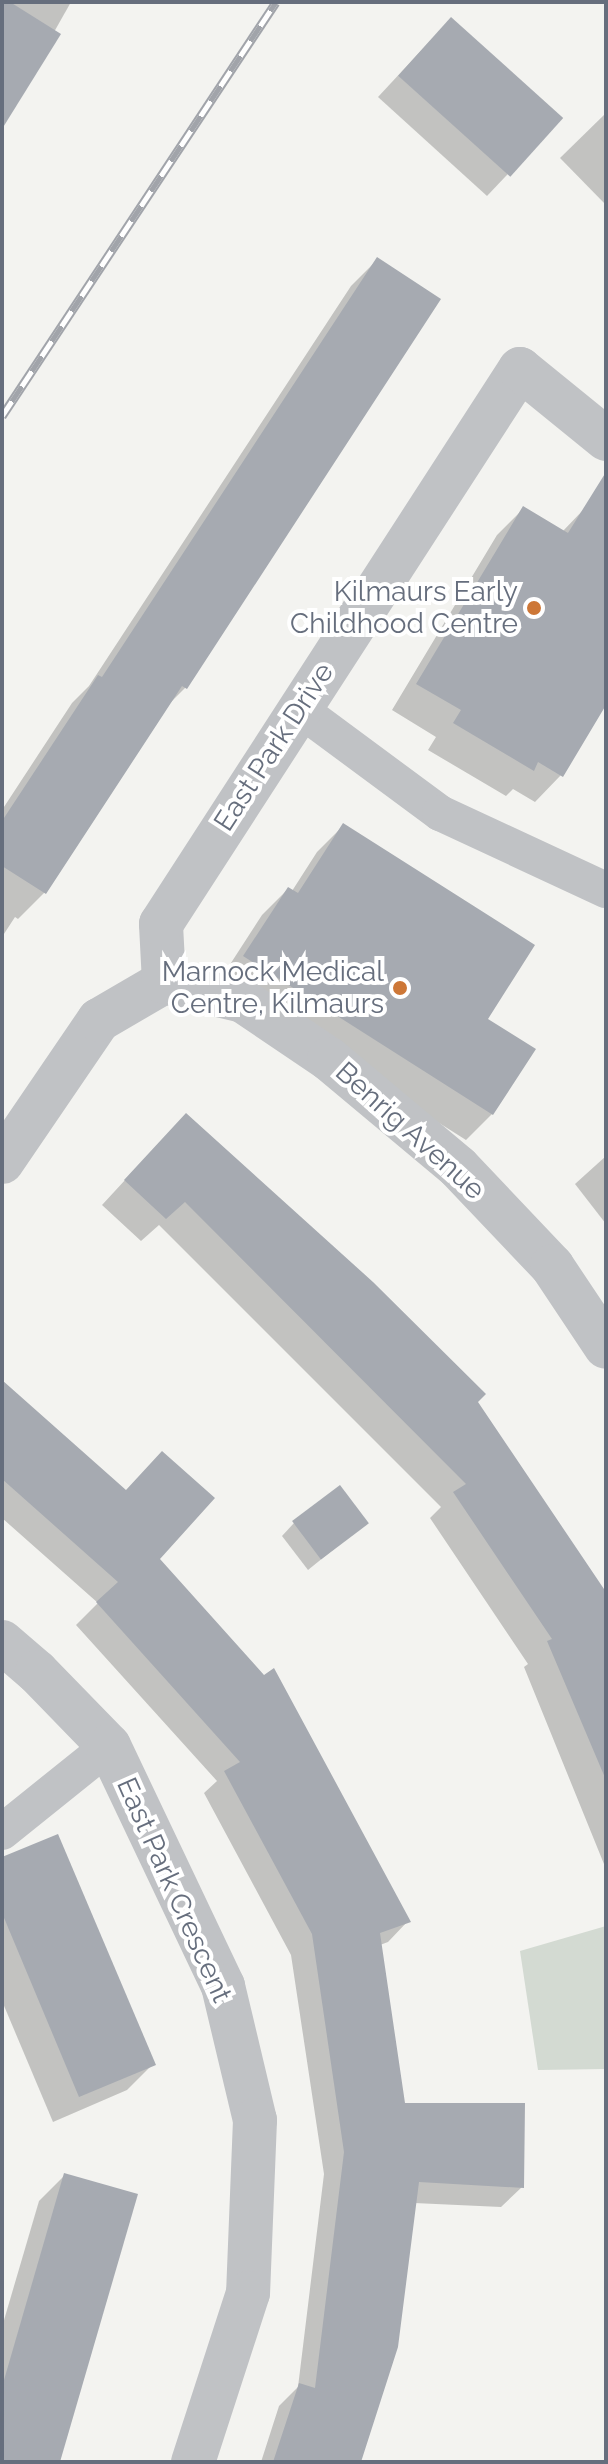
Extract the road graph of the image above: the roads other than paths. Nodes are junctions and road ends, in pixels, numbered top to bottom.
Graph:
1 (606, 439) edge
2 (298, 708) junction
3 (606, 890) edge
4 (164, 982) junction
5 (2, 1162) edge
6 (606, 1347) edge
7 (2, 1642) edge
8 (109, 1746) junction
9 (2, 1832) edge
10 (193, 2462) edge

1 - 2 street, East Park Drive
2 - 3 lane
2 - 4 street, East Park Drive
4 - 5 street
4 - 6 street, Benrig Avenue
7 - 8 street, East Park Crescent
8 - 9 lane
8 - 10 street, East Park Crescent

